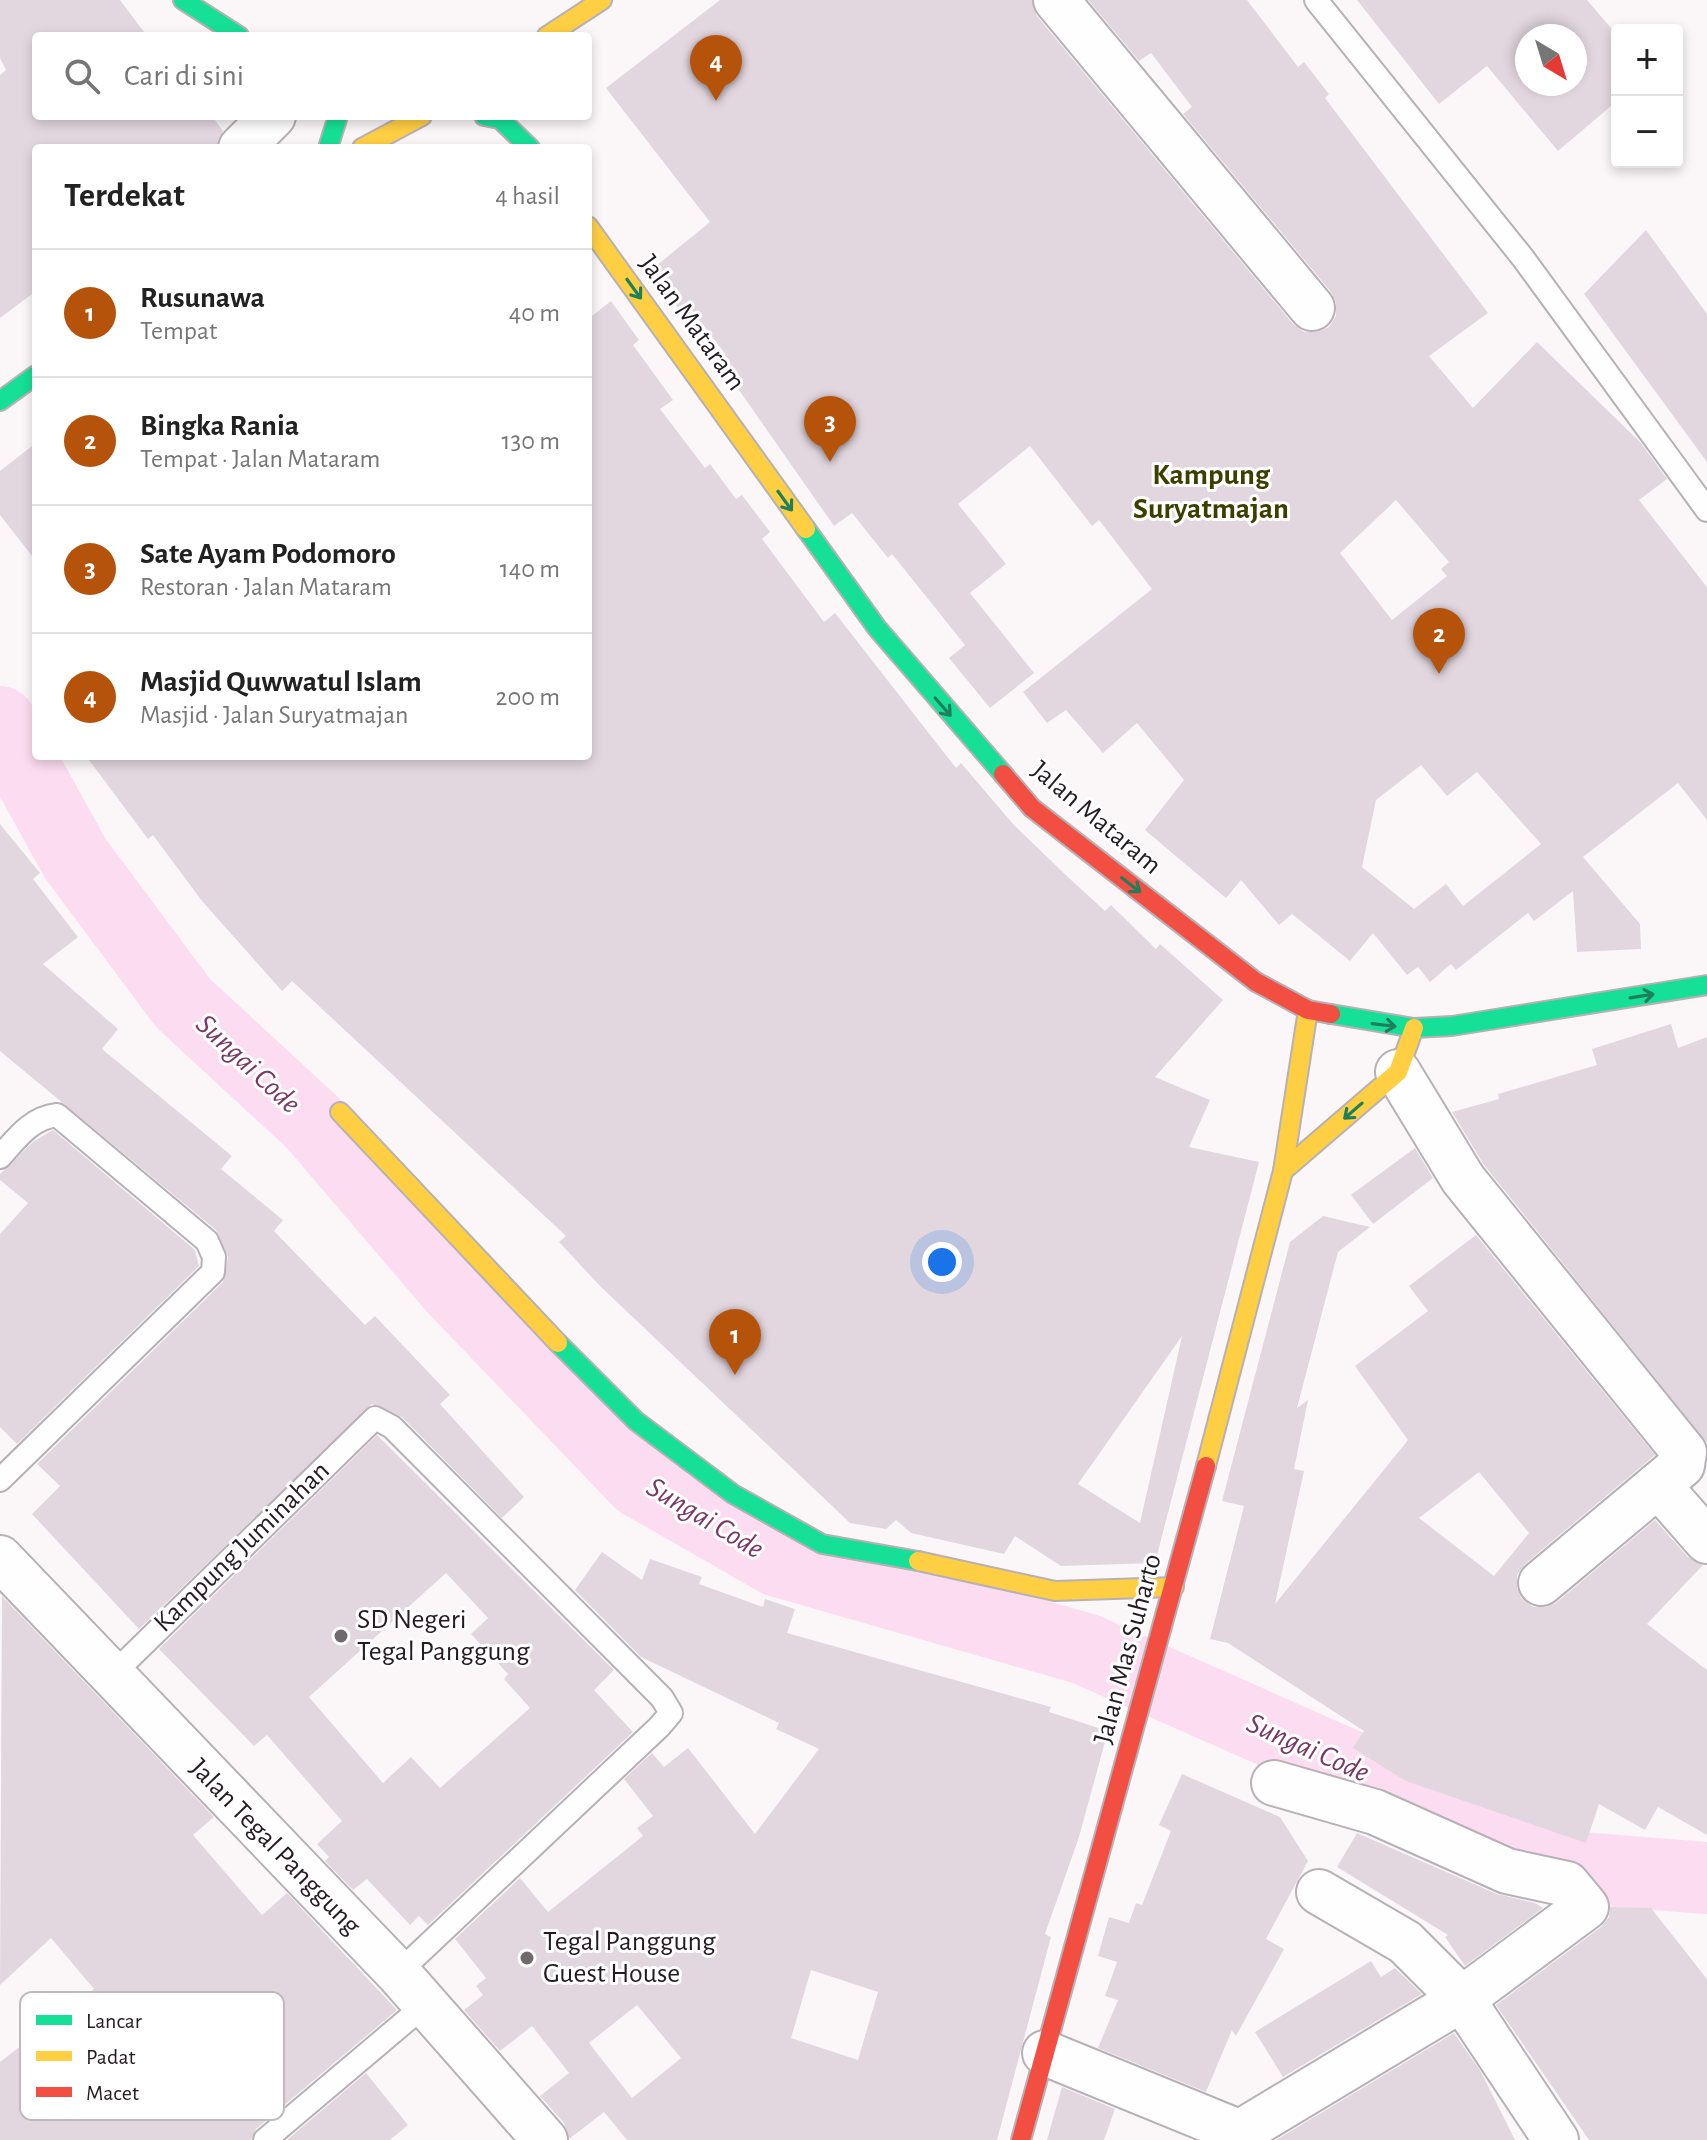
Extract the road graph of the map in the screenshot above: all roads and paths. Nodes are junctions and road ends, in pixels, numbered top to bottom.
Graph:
1 (183, 0) edge
2 (602, 0) edge
3 (1056, 0) edge
4 (1316, 0) edge
5 (233, 32) edge
6 (553, 32) edge
7 (269, 120) edge
8 (337, 120) edge
9 (414, 120) edge
10 (501, 120) edge
11 (245, 144) edge
12 (329, 144) edge
13 (370, 144) edge
14 (526, 144) edge
15 (592, 232) edge
16 (1312, 308) dead end
17 (32, 378) edge
18 (0, 401) edge
19 (1707, 510) edge
20 (1707, 985) edge
21 (1308, 1010) junction
22 (1414, 1028) junction
23 (1398, 1072) junction
24 (340, 1112) dead end
25 (0, 1157) edge
26 (1283, 1171) junction
27 (0, 1480) edge
28 (1658, 1485) junction
29 (1707, 1541) edge
30 (0, 1558) edge
31 (1541, 1583) dead end
32 (1174, 1587) junction
33 (110, 1677) junction
34 (1274, 1783) dead end
35 (1319, 1892) dead end
36 (412, 1989) junction
37 (1462, 1999) junction
38 (1045, 2053) junction
39 (265, 2140) edge
40 (545, 2140) edge
41 (1021, 2140) edge
42 (1556, 2140) edge

1 - 5 street
2 - 6 street
3 - 16 street
4 - 19 lane
7 - 11 street
8 - 12 street
9 - 13 street
10 - 14 street
15 -> 21 street, Jalan Mataram
17 - 18 street
22 -> 20 street, Jalan Mataram
21 -> 22 street, Jalan Mataram
21 - 26 street, Jalan Mas Suharto
22 - 23 street
23 -> 26 street
23 - 28 street
24 - 32 street
25 - 27 lane
26 - 32 street, Jalan Mas Suharto
28 - 29 street
28 - 31 street
30 - 33 street, Jalan Tegal Panggung
32 - 38 street, Jalan Mas Suharto
33 - 36 street, Jalan Tegal Panggung
33 - 36 lane, Kampung Juminahan
34 - 37 street
35 - 37 street
36 - 39 lane
36 - 40 street, Jalan Tegal Panggung
37 - 38 street
37 - 42 street
38 - 41 street, Jalan Mas Suharto

